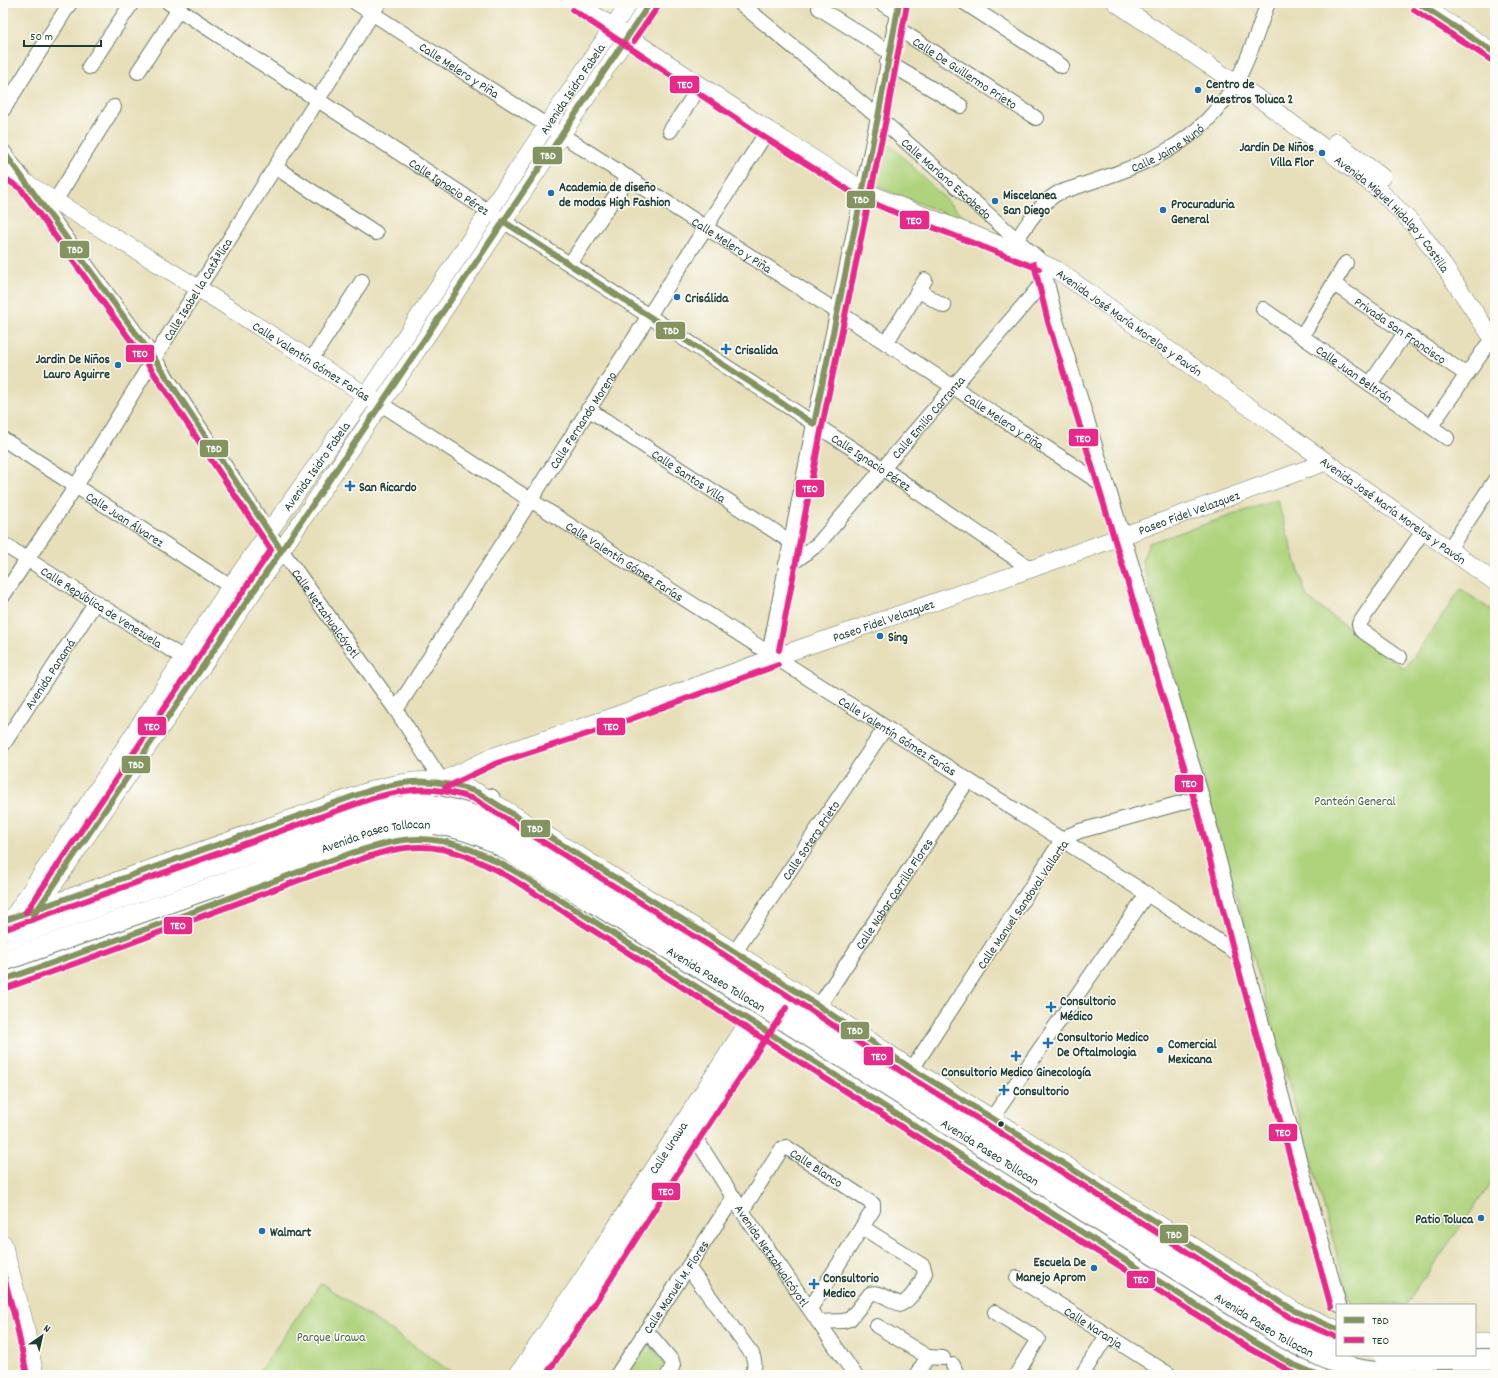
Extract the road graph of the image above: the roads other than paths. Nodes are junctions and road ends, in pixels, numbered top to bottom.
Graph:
1 (70, 3) edge
2 (132, 3) edge
3 (356, 3) edge
4 (577, 3) edge
5 (629, 3) edge
6 (650, 3) edge
7 (740, 3) edge
8 (881, 3) edge
9 (965, 3) edge
10 (1116, 3) edge
11 (1268, 3) edge
12 (1418, 3) edge
13 (174, 6) edge
14 (375, 8) edge
15 (818, 8) dead end
16 (897, 14) edge
17 (613, 27) junction
18 (627, 36) junction
19 (1495, 53) edge
20 (888, 57) junction
21 (1062, 66) dead end
22 (89, 67) dead end
23 (138, 72) dead end
24 (1236, 83) junction
25 (701, 85) junction
26 (318, 100) junction
27 (961, 106) dead end
28 (114, 107) dead end
29 (3, 110) edge
30 (878, 117) junction
31 (1036, 118) dead end
32 (554, 130) junction
33 (768, 130) junction
34 (670, 131) dead end
35 (3, 151) edge
36 (275, 167) junction
37 (3, 168) edge
38 (628, 177) junction
39 (27, 183) junction
40 (863, 190) junction
41 (55, 201) junction
42 (496, 216) junction
43 (705, 227) junction
44 (376, 233) dead end
45 (1017, 239) junction
46 (1042, 262) junction
47 (1346, 263) dead end
48 (570, 264) junction
49 (1046, 279) junction
50 (362, 281) dead end
51 (1334, 284) junction
52 (198, 288) junction
53 (944, 306) dead end
54 (1263, 309) dead end
55 (838, 312) junction
56 (648, 315) junction
57 (1405, 333) junction
58 (1302, 336) junction
59 (1493, 337) edge
60 (886, 343) junction
61 (154, 358) junction
62 (311, 360) junction
63 (1467, 375) junction
64 (1370, 384) junction
65 (953, 386) junction
66 (366, 395) junction
67 (380, 404) junction
68 (588, 408) junction
69 (814, 424) junction
70 (1431, 426) junction
71 (1447, 438) dead end
72 (3, 439) edge
73 (1326, 462) junction
74 (882, 468) junction
75 (1495, 480) edge
76 (76, 486) junction
77 (1108, 488) junction
78 (530, 499) junction
79 (1423, 530) junction
80 (269, 533) junction
81 (1123, 536) junction
82 (791, 542) junction
83 (3, 544) edge
84 (1449, 549) junction
85 (281, 550) junction
86 (27, 559) junction
87 (786, 564) junction
88 (1030, 569) junction
89 (1495, 582) edge
90 (230, 587) junction
91 (3, 596) edge
92 (248, 598) junction
93 (95, 603) junction
94 (772, 656) junction
95 (1400, 657) dead end
96 (184, 658) junction
97 (201, 669) junction
98 (396, 710) junction
99 (885, 728) junction
100 (3, 745) edge
101 (968, 780) junction
102 (442, 781) junction
103 (1202, 798) junction
104 (490, 800) junction
105 (374, 811) junction
106 (434, 815) junction
107 (1062, 840) junction
108 (393, 841) junction
109 (306, 854) junction
110 (66, 868) junction
111 (1147, 894) junction
112 (75, 896) junction
113 (655, 901) junction
114 (37, 909) junction
115 (6, 923) edge
116 (619, 938) junction
117 (3, 940) edge
118 (84, 952) junction
119 (735, 952) junction
120 (1244, 958) junction
121 (3, 961) edge
122 (3, 980) edge
123 (783, 983) junction
124 (709, 996) junction
125 (819, 1006) junction
126 (837, 1019) junction
127 (757, 1025) junction
128 (812, 1060) junction
129 (912, 1069) junction
130 (992, 1118) junction
131 (693, 1134) junction
132 (734, 1197) junction
133 (742, 1211) junction
134 (862, 1227) junction
135 (3, 1243) edge
136 (688, 1267) junction
137 (1017, 1278) dead end
138 (1267, 1293) junction
139 (1339, 1304) edge
140 (810, 1309) junction
141 (995, 1312) dead end
142 (818, 1322) junction
143 (876, 1326) dead end
144 (1336, 1329) edge
145 (646, 1330) junction
146 (1107, 1335) junction
147 (1251, 1340) junction
148 (1476, 1342) edge
149 (1495, 1342) edge
150 (1336, 1344) edge
151 (1353, 1356) edge
152 (1393, 1356) edge
153 (1410, 1356) edge
154 (928, 1357) junction
155 (1495, 1359) edge
156 (951, 1366) edge
157 (1088, 1373) edge
158 (854, 1374) edge
159 (1313, 1374) edge
160 (35, 1375) edge
161 (518, 1375) edge
162 (536, 1375) edge
163 (616, 1375) edge
164 (668, 1375) edge
165 (751, 1375) edge
166 (916, 1375) edge
167 (1016, 1375) edge
168 (1170, 1375) edge
169 (1360, 1375) edge
170 (1404, 1375) edge
171 (1407, 1375) edge

1 - 29 street
2 - 22 street
3 - 14 street, Calle Melero y Piña
4 - 17 main road, Avenida José María Morelos y Pavón
5 - 17 main road, Avenida Isidro Fabela
6 - 18 main road, Avenida Isidro Fabela
7 - 30 street, Calle Mariano Escobedo
8 - 16 street, Calle De Guillermo Prieto
9 - 21 street
10 - 24 main road, Avenida Miguel Hidalgo y Costilla
11 - 24 street, Calle Jaime Nunó
12 - 19 main road
13 - 23 street
13 - 26 street, Calle Ignacio Pérez
14 - 26 street, Calle Isabel la CatÃ³lica
14 - 32 street, Calle Melero y Piña
15 - 20 street
16 - 20 street
16 - 31 street, Calle De Guillermo Prieto
17 - 18 main road, Avenida José María Morelos y Pavón
17 - 32 main road, Avenida Isidro Fabela
18 - 25 main road, Avenida José María Morelos y Pavón
18 - 32 main road, Avenida Isidro Fabela
20 - 27 street
20 - 30 street
24 - 45 street, Calle Jaime Nunó
24 - 59 main road, Avenida Miguel Hidalgo y Costilla
25 - 33 main road, Avenida José María Morelos y Pavón
25 - 34 street
26 - 36 street, Calle Isabel la CatÃ³lica
26 - 42 street, Calle Ignacio Pérez
28 - 41 street
30 - 40 street
30 - 45 street, Calle Mariano Escobedo
32 - 38 street, Calle Melero y Piña
32 - 42 main road, Avenida Isidro Fabela
33 - 40 main road, Avenida José María Morelos y Pavón
33 - 43 street, Calle Fernando Moreno
35 - 39 street, Calle Netzahualcóyotl
36 - 44 street
36 - 52 street, Calle Isabel la CatÃ³lica
37 - 39 main road, Calle Valentín Gómez Farías
38 - 43 street, Calle Melero y Piña
38 - 48 street
39 - 41 main road, Calle Valentín Gómez Farías
39 - 61 street, Calle Netzahualcóyotl
40 - 46 main road, Avenida José María Morelos y Pavón
40 - 55 street
41 - 52 main road, Calle Valentín Gómez Farías
42 - 48 street, Calle Ignacio Pérez
42 - 66 main road, Avenida Isidro Fabela
42 - 67 main road, Avenida Isidro Fabela
43 - 55 street, Calle Melero y Piña
43 - 56 street, Calle Fernando Moreno
45 - 46 street, Calle Mariano Escobedo
46 - 49 street
46 - 73 main road, Avenida José María Morelos y Pavón
47 - 51 street
48 - 56 street, Calle Ignacio Pérez
49 - 65 street, Calle Emilio Carranza
49 - 77 street
50 - 62 street
51 - 57 street, Privada San Francisco
51 - 58 street
52 - 61 street, Calle Isabel la CatÃ³lica
52 - 62 main road, Calle Valentín Gómez Farías
53 - 60 street
54 - 58 street, Calle Juan Beltrán
55 - 60 street, Calle Melero y Piña
55 - 69 street
56 - 68 street, Calle Fernando Moreno
56 - 69 street, Calle Ignacio Pérez
57 - 63 street, Privada San Francisco
57 - 64 street
58 - 64 street, Calle Juan Beltrán
59 - 63 street
60 - 65 street, Calle Melero y Piña
61 - 76 street, Calle Isabel la CatÃ³lica
61 - 80 street, Calle Netzahualcóyotl
62 - 66 main road, Calle Valentín Gómez Farías
63 - 70 street
64 - 70 street, Calle Juan Beltrán
65 - 74 street, Calle Emilio Carranza
65 - 77 street, Calle Melero y Piña
66 - 67 main road, Calle Valentín Gómez Farías
66 - 80 main road, Avenida Isidro Fabela
67 - 78 street, Calle Valentín Gómez Farías
67 - 85 main road, Avenida Isidro Fabela
68 - 78 street, Calle Fernando Moreno
68 - 82 street, Calle Santos Villa
69 - 74 street, Calle Ignacio Pérez
69 - 82 street
70 - 71 street, Calle Juan Beltrán
72 - 76 street, Calle Juan Álvarez
73 - 79 main road, Avenida José María Morelos y Pavón
73 - 81 main road, Paseo Fidel Velazquez
74 - 87 street, Calle Emilio Carranza
74 - 88 street, Calle Ignacio Pérez
75 - 84 street
76 - 86 street, Calle Isabel la CatÃ³lica
76 - 90 street, Calle Juan Álvarez
77 - 81 street
78 - 94 street, Calle Valentín Gómez Farías
78 - 98 street, Calle Fernando Moreno
79 - 84 main road, Avenida José María Morelos y Pavón
79 - 95 street
80 - 85 street, Calle Netzahualcóyotl
80 - 90 main road, Avenida Isidro Fabela
81 - 88 main road, Paseo Fidel Velazquez
81 - 103 street
82 - 87 street
83 - 86 street, Calle República de Venezuela
84 - 89 main road, Avenida José María Morelos y Pavón
85 - 92 main road, Avenida Isidro Fabela
85 - 98 street, Calle Netzahualcóyotl
86 - 91 street, Calle Isabel la CatÃ³lica
86 - 93 street, Calle República de Venezuela
87 - 94 street
88 - 94 main road, Paseo Fidel Velazquez
90 - 92 street, Calle Juan Álvarez
90 - 96 main road, Avenida Isidro Fabela
92 - 97 main road, Avenida Isidro Fabela
93 - 96 street, Calle República de Venezuela
93 - 100 street, Avenida Panamá
94 - 99 street, Calle Valentín Gómez Farías
94 - 102 main road, Paseo Fidel Velazquez
96 - 97 street, Calle República de Venezuela
96 - 115 main road, Avenida Isidro Fabela
97 - 110 main road, Avenida Isidro Fabela
98 - 102 street, Calle Netzahualcóyotl
99 - 101 street, Calle Valentín Gómez Farías
99 - 119 street, Calle Sotero Prieto
101 - 107 street, Calle Valentín Gómez Farías
101 - 125 street, Calle Nabor Carrillo Flores
102 - 104 main road, Avenida Paseo Tollocan
102 - 112 main road, Avenida Paseo Tollocan
103 - 107 street, Calle Manuel Sandoval Vallarta
103 - 120 street
104 - 105 highway
104 - 113 main road, Avenida Paseo Tollocan
105 - 106 highway, Avenida Paseo Tollocan
105 - 117 highway, Avenida Paseo Tollocan, bridge
106 - 109 highway, Avenida Paseo Tollocan
106 - 150 highway, Avenida Paseo Tollocan, bridge
106 - 171 highway, Avenida Paseo Tollocan, bridge
107 - 111 street, Calle Valentín Gómez Farías
107 - 129 street, Calle Manuel Sandoval Vallarta
108 - 109 highway
108 - 116 main road, Avenida Paseo Tollocan
108 - 118 main road, Avenida Paseo Tollocan
109 - 121 highway, Avenida Paseo Tollocan, bridge
110 - 112 main road
110 - 114 main road, Avenida Isidro Fabela
111 - 120 street, Calle Valentín Gómez Farías
111 - 130 street
112 - 114 main road, Avenida Paseo Tollocan
112 - 118 main road
113 - 116 main road
113 - 119 main road, Avenida Paseo Tollocan
114 - 115 main road, Avenida Paseo Tollocan
114 - 121 main road, Avenida Isidro Fabela
116 - 124 main road, Avenida Paseo Tollocan
118 - 122 main road, Avenida Paseo Tollocan
119 - 123 main road, Avenida Paseo Tollocan
119 - 124 main road
120 - 139 street
123 - 125 main road, Avenida Paseo Tollocan
123 - 127 main road, Calle Urawa
124 - 127 main road, Avenida Paseo Tollocan
125 - 126 main road, Avenida Paseo Tollocan
126 - 128 main road
126 - 129 main road, Avenida Paseo Tollocan
127 - 128 main road, Avenida Paseo Tollocan
127 - 131 main road, Calle Urawa
127 - 161 main road, Calle Urawa
128 - 147 main road, Avenida Paseo Tollocan
129 - 130 main road, Avenida Paseo Tollocan
130 - 138 main road, Avenida Paseo Tollocan
131 - 132 street, Avenida Netzahualcóyotl
131 - 162 main road, Calle Urawa
132 - 133 street, Avenida Netzahualcóyotl
132 - 136 street, Calle Manuel M. Flores
133 - 134 street, Calle Blanco
133 - 140 street, Avenida Netzahualcóyotl
134 - 140 street
134 - 142 street
135 - 160 main road
136 - 145 street, Calle Manuel M. Flores
136 - 165 street
137 - 146 street, Calle Naranja
138 - 144 main road, Avenida Paseo Tollocan
138 - 147 main road
140 - 142 street, Avenida Netzahualcóyotl
141 - 167 street
142 - 158 street, Avenida Netzahualcóyotl
143 - 154 street
145 - 163 street, Calle Manuel M. Flores
145 - 164 street
146 - 157 street
146 - 168 street, Calle Naranja
147 - 159 main road, Avenida Paseo Tollocan
148 - 149 main road
151 - 169 street
152 - 155 highway, bridge
153 - 170 main road
154 - 156 street
154 - 166 street

